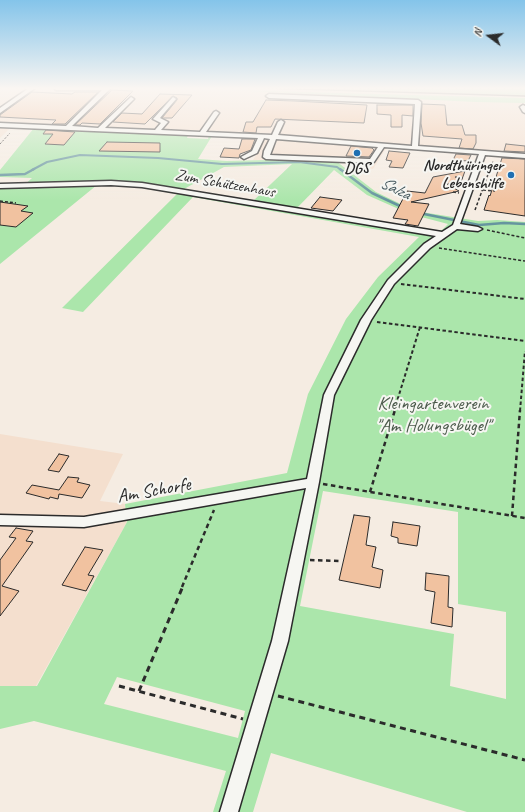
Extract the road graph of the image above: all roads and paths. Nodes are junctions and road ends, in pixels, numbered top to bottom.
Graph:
1 (16, 126) joint
2 (69, 126) edge
3 (103, 126) edge
4 (161, 126) edge
5 (207, 126) edge
6 (279, 126) edge
7 (416, 126) edge
8 (67, 128) junction
9 (100, 129) junction
10 (156, 132) junction
11 (202, 134) junction
12 (262, 136) junction
13 (274, 137) junction
14 (0, 144) edge
15 (382, 145) junction
16 (390, 146) junction
17 (415, 148) junction
18 (482, 153) junction
19 (386, 154) dead end
20 (525, 156) edge
21 (244, 157) dead end
22 (494, 158) dead end
23 (444, 183) dead end
24 (0, 186) edge
25 (470, 187) junction
26 (482, 190) junction
27 (495, 191) dead end
28 (0, 201) edge
29 (16, 202) dead end
30 (475, 210) dead end
31 (457, 223) junction
32 (478, 228) joint
33 (443, 235) junction
34 (525, 238) edge
35 (427, 246) junction
36 (525, 261) edge
37 (391, 282) junction
38 (525, 300) edge
39 (366, 320) junction
40 (420, 327) junction
41 (525, 341) edge
42 (525, 351) edge
43 (313, 482) junction
44 (370, 492) junction
45 (220, 498) junction
46 (512, 516) junction
47 (525, 518) edge
48 (0, 520) edge
49 (297, 558) junction
50 (339, 561) dead end
51 (119, 686) dead end
52 (140, 691) junction
53 (265, 693) junction
54 (256, 723) junction
55 (525, 760) edge
56 (229, 812) edge

1 - 8 street
1 - 14 path
2 - 8 street
3 - 9 street
4 - 10 street
5 - 11 street
6 - 13 street
7 - 17 street
8 - 9 street
9 - 10 street
10 - 11 street
11 - 12 street
12 - 13 street
12 - 21 street
13 - 15 street
13 - 15 street
15 - 16 street
16 - 17 street
16 - 19 street
17 - 18 street
18 - 20 street
18 - 25 street
22 - 26 path
23 - 25 path
24 - 33 street, Zum Schützenhaus
25 - 26 path
25 - 31 street
26 - 27 path
26 - 30 path
28 - 29 path
31 - 32 street
31 - 33 street
32 - 34 path
33 - 35 street
35 - 36 path
35 - 37 street
37 - 38 path
37 - 39 street
39 - 40 path
39 - 43 street
40 - 41 path
40 - 44 path
42 - 46 path
43 - 44 path
43 - 45 street, Am Schorfe
43 - 49 street
44 - 46 path
45 - 48 street, Am Schorfe
45 - 52 path
46 - 47 path
49 - 50 path
49 - 53 street
51 - 52 path
52 - 54 path
53 - 54 street
53 - 55 path
54 - 56 street

